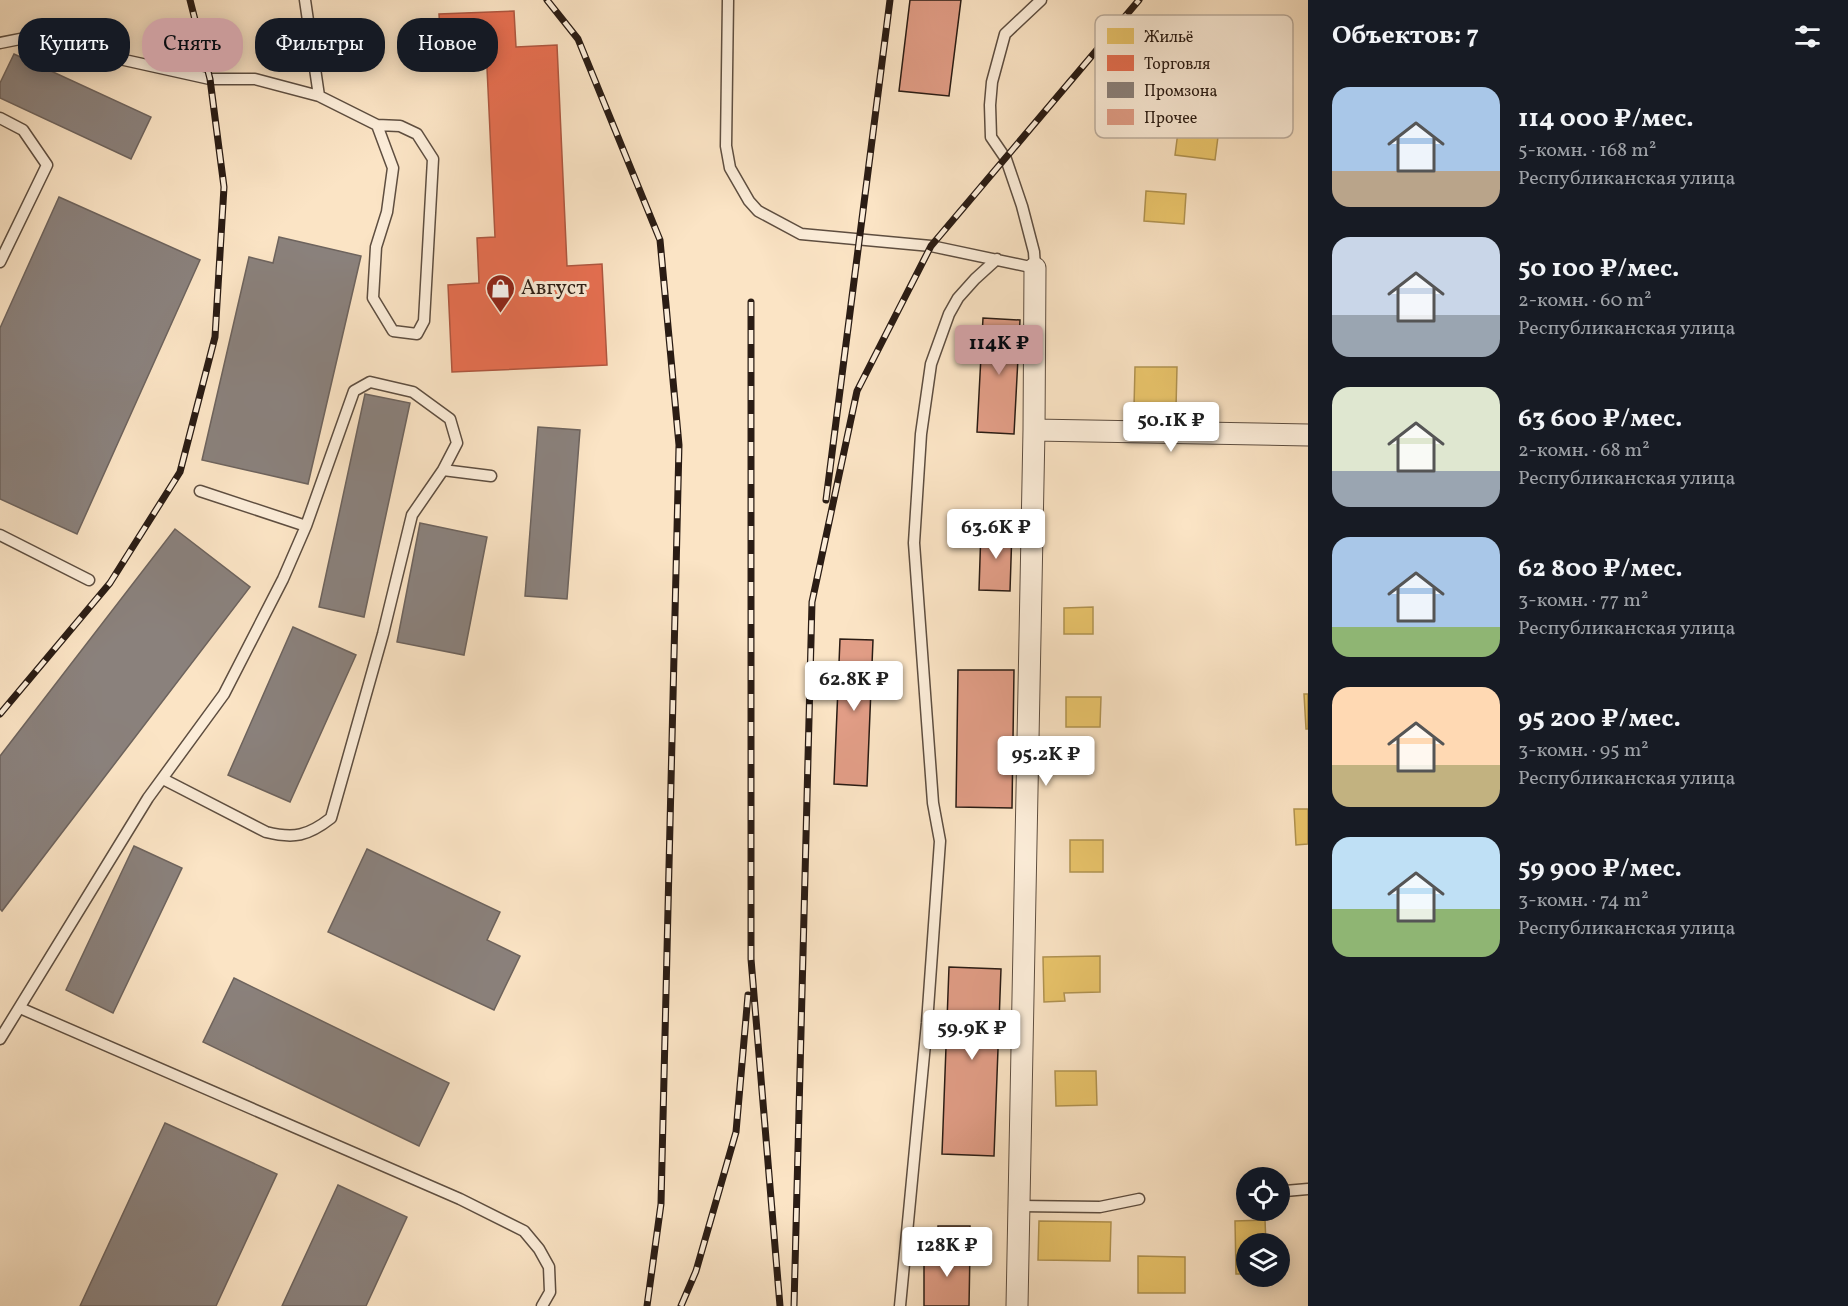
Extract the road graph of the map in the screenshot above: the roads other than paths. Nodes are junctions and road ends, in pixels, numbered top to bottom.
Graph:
1 (305, 0) edge
2 (728, 0) edge
3 (1041, 0) edge
4 (0, 43) edge
5 (320, 96) junction
6 (0, 118) edge
7 (377, 125) junction
8 (997, 260) junction
9 (0, 262) edge
10 (1035, 267) junction
11 (1034, 430) junction
12 (1308, 435) edge
13 (443, 470) junction
14 (491, 476) dead end
15 (200, 491) dead end
16 (306, 526) junction
17 (0, 535) edge
18 (89, 580) dead end
19 (162, 778) junction
20 (20, 1008) junction
21 (0, 1039) edge
22 (1308, 1189) edge
23 (1290, 1191) edge
24 (1139, 1199) dead end
25 (1019, 1206) junction
26 (542, 1306) edge
27 (900, 1306) edge
28 (1017, 1306) edge

1 - 5 lane
2 - 8 lane
3 - 10 lane
4 - 5 lane
5 - 7 lane
6 - 9 lane
7 - 7 lane
8 - 10 lane
8 - 27 lane
10 - 11 street
11 - 12 street
11 - 25 street
13 - 14 lane
13 - 16 lane
13 - 19 lane
15 - 16 lane
16 - 19 lane
17 - 18 lane
19 - 20 lane
20 - 21 lane
20 - 26 lane
22 - 23 lane
24 - 25 lane
25 - 28 street

